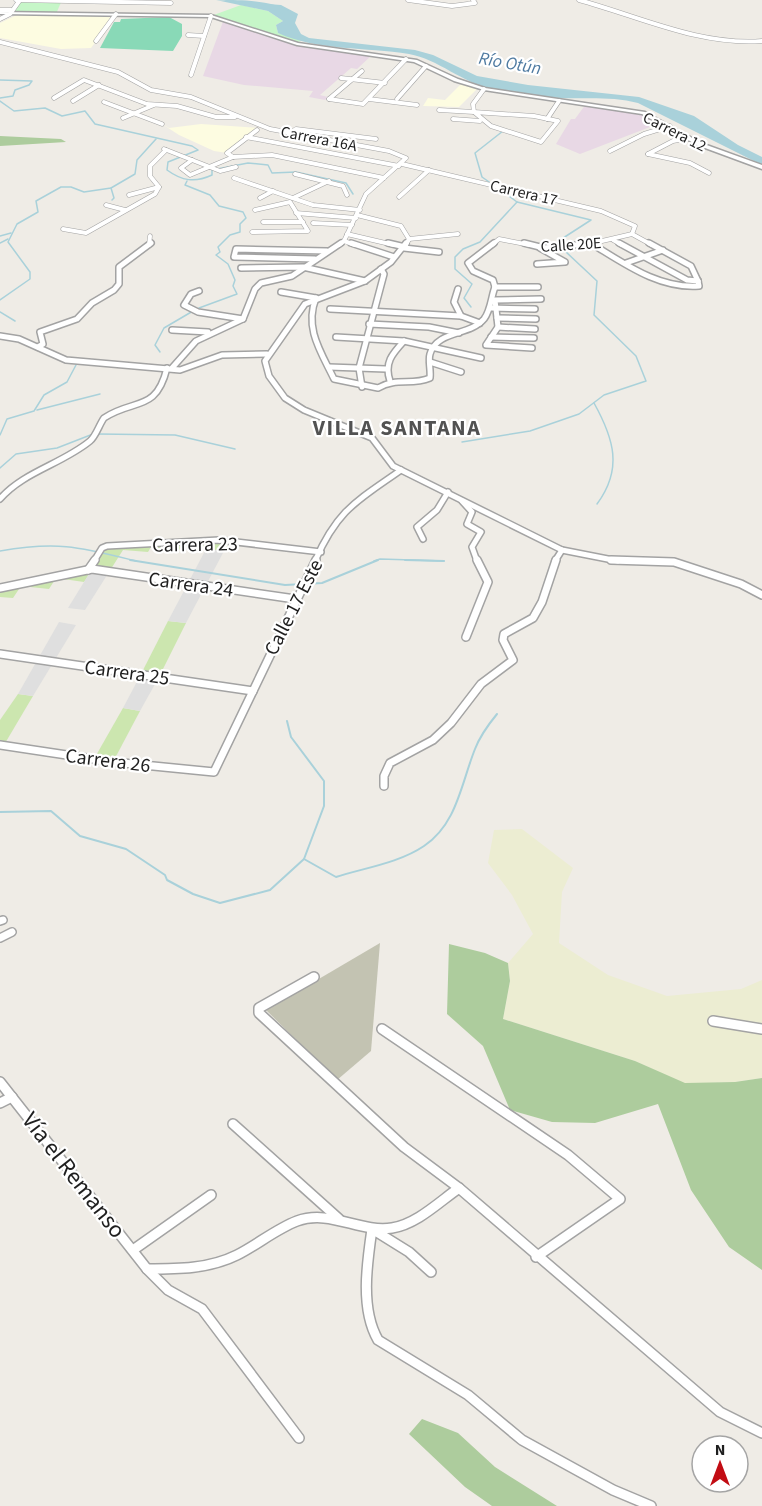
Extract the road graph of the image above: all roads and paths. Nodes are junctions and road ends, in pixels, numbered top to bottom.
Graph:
1 (19, 0) edge
2 (408, 0) edge
3 (452, 0) edge
4 (473, 0) edge
5 (579, 0) edge
6 (62, 1) edge
7 (171, 2) edge
8 (452, 6) junction
9 (0, 12) edge
10 (10, 13) junction
11 (56, 14) junction
12 (116, 15) junction
13 (168, 15) junction
14 (211, 16) junction
15 (0, 19) edge
16 (188, 35) dead end
17 (204, 36) junction
18 (96, 41) dead end
19 (762, 41) edge
20 (0, 42) edge
21 (406, 59) junction
22 (426, 66) junction
23 (362, 71) dead end
24 (191, 75) dead end
25 (341, 78) dead end
26 (353, 79) junction
27 (385, 83) junction
28 (99, 85) junction
29 (484, 89) junction
30 (54, 98) dead end
31 (369, 99) junction
32 (397, 99) dead end
33 (73, 101) dead end
34 (139, 101) junction
35 (559, 101) junction
36 (104, 102) dead end
37 (156, 104) junction
38 (417, 105) dead end
39 (122, 108) junction
40 (439, 110) dead end
41 (473, 112) junction
42 (135, 113) junction
43 (235, 117) junction
44 (123, 118) dead end
45 (453, 119) dead end
46 (546, 119) junction
47 (480, 121) junction
48 (162, 124) dead end
49 (670, 126) junction
50 (257, 130) dead end
51 (292, 132) junction
52 (246, 136) junction
53 (688, 138) junction
54 (376, 139) dead end
55 (284, 143) junction
56 (610, 152) dead end
57 (273, 155) junction
58 (233, 157) junction
59 (192, 160) junction
60 (400, 165) junction
61 (207, 166) junction
62 (236, 167) dead end
63 (762, 167) edge
64 (429, 170) junction
65 (709, 173) dead end
66 (295, 174) dead end
67 (234, 178) dead end
68 (384, 178) junction
69 (329, 181) junction
70 (159, 187) junction
71 (273, 191) junction
72 (129, 195) dead end
73 (347, 195) dead end
74 (399, 197) dead end
75 (260, 198) dead end
76 (293, 198) junction
77 (106, 205) dead end
78 (125, 210) junction
79 (255, 210) dead end
80 (296, 213) junction
81 (358, 214) junction
82 (263, 222) dead end
83 (303, 222) junction
84 (313, 223) dead end
85 (352, 225) junction
86 (63, 229) dead end
87 (252, 232) dead end
88 (347, 234) junction
89 (458, 234) dead end
90 (632, 234) junction
91 (150, 236) dead end
92 (409, 239) junction
93 (613, 240) junction
94 (344, 241) junction
95 (592, 244) junction
96 (404, 247) junction
97 (537, 247) junction
98 (663, 250) junction
99 (327, 251) junction
100 (439, 252) dead end
101 (394, 257) junction
102 (643, 257) junction
103 (315, 259) junction
104 (626, 263) junction
105 (537, 264) dead end
106 (241, 267) dead end
107 (303, 267) junction
108 (381, 269) junction
109 (698, 281) junction
110 (364, 282) junction
111 (381, 284) junction
112 (495, 286) junction
113 (538, 287) dead end
114 (458, 289) dead end
115 (199, 291) dead end
116 (281, 292) dead end
117 (316, 298) junction
118 (542, 299) dead end
119 (491, 308) junction
120 (330, 309) dead end
121 (536, 309) dead end
122 (372, 311) junction
123 (461, 316) junction
124 (497, 318) junction
125 (243, 319) junction
126 (536, 319) dead end
127 (480, 323) junction
128 (369, 324) junction
129 (498, 327) junction
130 (535, 328) dead end
131 (172, 330) dead end
132 (211, 332) junction
133 (459, 333) junction
134 (0, 336) edge
135 (336, 337) dead end
136 (491, 337) junction
137 (534, 338) dead end
138 (366, 339) junction
139 (404, 341) junction
140 (435, 346) junction
141 (38, 347) junction
142 (532, 348) dead end
143 (267, 354) junction
144 (481, 358) dead end
145 (430, 362) junction
146 (330, 367) junction
147 (170, 368) junction
148 (359, 368) junction
149 (386, 369) junction
150 (461, 372) dead end
151 (390, 381) junction
152 (362, 387) junction
153 (401, 470) junction
154 (448, 492) junction
155 (459, 497) junction
156 (0, 499) edge
157 (423, 539) dead end
158 (562, 550) junction
159 (321, 552) junction
160 (88, 570) junction
161 (0, 588) edge
162 (762, 595) edge
163 (295, 599) junction
164 (466, 637) dead end
165 (0, 654) edge
166 (253, 691) junction
167 (0, 745) edge
168 (216, 770) joint
169 (384, 786) dead end
170 (12, 932) dead end
171 (0, 938) edge
172 (314, 977) dead end
173 (713, 1021) dead end
174 (382, 1029) dead end
175 (762, 1029) edge
176 (0, 1082) edge
177 (12, 1097) junction
178 (0, 1103) edge
179 (233, 1124) dead end
180 (459, 1188) junction
181 (211, 1195) dead end
182 (339, 1219) junction
183 (372, 1229) junction
184 (133, 1250) junction
185 (536, 1257) junction
186 (147, 1269) junction
187 (431, 1272) dead end
188 (762, 1433) edge
189 (299, 1438) dead end
190 (651, 1506) edge

1 - 6 street
1 - 10 street
2 - 8 street
3 - 8 street
4 - 8 street
5 - 19 street
6 - 7 street
6 - 11 street
7 - 13 street
9 - 10 street, Carrera 12
10 - 11 street, Carrera 12
10 - 15 street
11 - 12 street, Carrera 12
12 - 13 street, Carrera 12
12 - 18 street
13 - 14 street, Carrera 12
14 - 17 street
14 - 21 street, Carrera 12
16 - 17 street
17 - 24 street
20 - 43 street
21 - 22 street, Carrera 12
21 - 27 street
22 - 29 street, Carrera 12
22 - 32 street
23 - 26 street
25 - 26 street
26 - 27 street
26 - 31 street
27 - 31 street
28 - 30 street
28 - 33 street
28 - 34 street
29 - 35 street, Carrera 12
29 - 41 street
31 - 38 street
34 - 37 street
34 - 39 street
35 - 46 street
35 - 49 street, Carrera 12
36 - 39 street
37 - 42 street
37 - 43 street
39 - 42 street
40 - 41 street
41 - 46 street
41 - 47 street
42 - 44 street
42 - 48 street
43 - 51 street, Carrera 16A
45 - 47 street
46 - 47 street
49 - 53 street, Carrera 12
49 - 56 street
50 - 52 street
51 - 54 street
51 - 55 street
51 - 60 street, Carrera 16A
52 - 55 street, Carrera 17
52 - 58 street
53 - 63 street, Carrera 12
53 - 65 street
55 - 57 street
55 - 60 street, Carrera 17
57 - 58 street
57 - 68 street
58 - 61 street
59 - 61 street
59 - 61 street
59 - 70 street
60 - 64 street, Carrera 17
60 - 68 street
61 - 62 street
64 - 74 street
64 - 90 street, Carrera 17
66 - 69 street
67 - 71 street
68 - 81 street
69 - 73 street
69 - 76 street
70 - 72 street
70 - 78 street
71 - 75 street
71 - 76 street
76 - 81 street
77 - 78 street
78 - 86 street
79 - 80 street
80 - 81 street
80 - 83 street
81 - 85 street
81 - 92 street
82 - 83 street
83 - 87 street
84 - 85 street
85 - 88 street
88 - 94 street
88 - 96 street
89 - 92 street
90 - 93 street, Calle 20E
90 - 98 street
91 - 141 street
92 - 96 street
93 - 95 street, Calle 20E
93 - 102 street
94 - 99 street
94 - 101 street
95 - 97 street, Calle 20E
95 - 104 street
96 - 100 street
96 - 101 street
97 - 105 street
97 - 112 street, Calle 20E
98 - 102 street
98 - 109 street
99 - 103 street
99 - 103 street
101 - 108 street
102 - 104 street
102 - 109 street
103 - 107 street
104 - 109 street
106 - 107 street
107 - 110 street
107 - 125 street
108 - 110 street
108 - 111 street
110 - 111 street
110 - 117 street
111 - 122 street
112 - 113 street
112 - 119 street
114 - 123 street
115 - 125 street
116 - 117 street
117 - 143 street
117 - 146 street
118 - 119 street
119 - 121 street
119 - 124 street
119 - 127 street
120 - 122 street
122 - 123 street
122 - 128 street
123 - 127 street
124 - 126 street
124 - 129 street
125 - 132 street
127 - 133 street
128 - 133 street
128 - 138 street
129 - 130 street
129 - 136 street
131 - 132 street
132 - 147 street
133 - 140 street
134 - 141 street
135 - 138 street
136 - 137 street
136 - 142 street
138 - 139 street
138 - 148 street
139 - 140 street
139 - 149 street
140 - 144 street
140 - 145 street
141 - 147 street
143 - 147 street
143 - 153 street
145 - 150 street
145 - 151 street
146 - 148 street
146 - 152 street
147 - 156 street
148 - 149 street
148 - 152 street
149 - 151 street
151 - 152 street
153 - 154 street
153 - 159 street, Calle 17 Este
154 - 155 street
154 - 157 street
155 - 158 street
155 - 164 street
158 - 162 street
158 - 169 street
159 - 160 street, Carrera 23
159 - 163 street, Calle 17 Este
160 - 161 street, Carrera 24
160 - 163 street, Carrera 24
163 - 166 street, Calle 17 Este
165 - 166 street, Carrera 25
166 - 168 street, Calle 17 Este
167 - 168 street, Carrera 26
170 - 171 street
172 - 180 street
173 - 175 street
174 - 185 street
176 - 177 street, Vía el Remanso
177 - 178 street
177 - 184 street, Vía el Remanso
179 - 182 street
180 - 183 street
180 - 185 street
181 - 184 street
182 - 183 street
182 - 186 street
183 - 187 street
183 - 190 street
184 - 186 street, Vía el Remanso
185 - 188 street
186 - 189 street, Vía el Remanso

